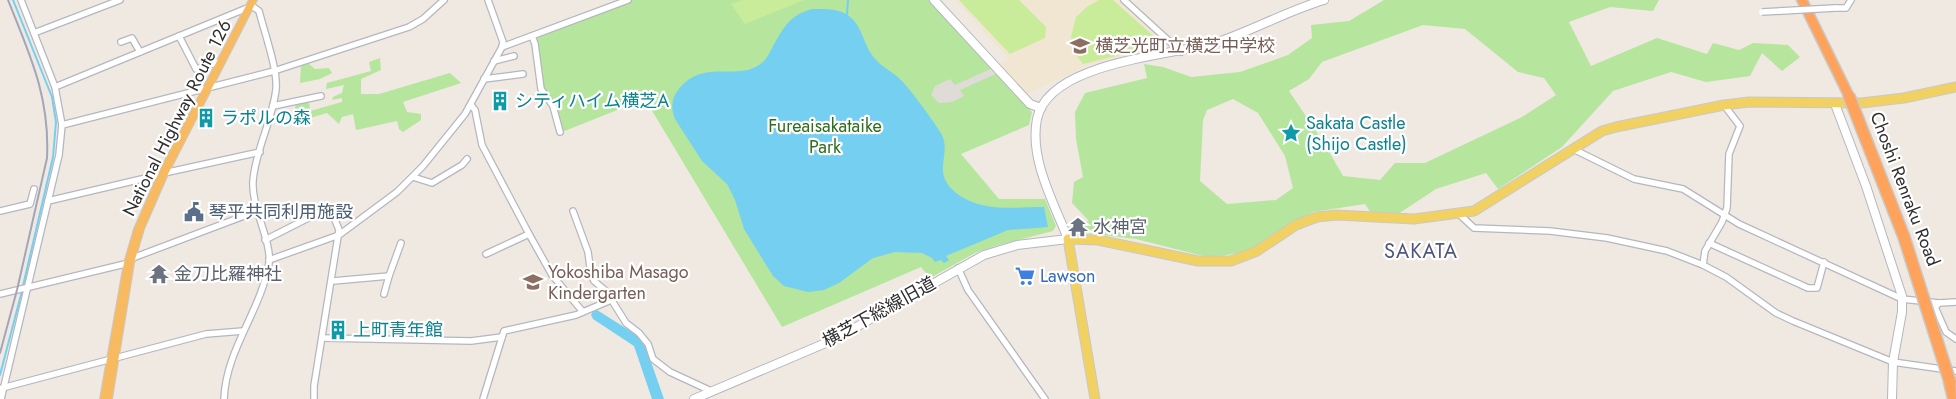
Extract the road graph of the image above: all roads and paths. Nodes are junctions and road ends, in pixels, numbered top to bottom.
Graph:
1 (21, 0) edge
2 (120, 0) edge
3 (444, 0) edge
4 (488, 0) edge
5 (628, 0) edge
6 (934, 0) edge
7 (1124, 0) edge
8 (1324, 0) edge
9 (1802, 0) edge
10 (1851, 0) edge
11 (252, 3) edge
12 (1762, 12) dead end
13 (34, 33) junction
14 (179, 36) junction
15 (532, 36) junction
16 (121, 42) dead end
17 (502, 47) junction
18 (140, 52) junction
19 (1181, 52) junction
20 (514, 56) dead end
21 (222, 61) junction
22 (494, 61) junction
23 (274, 71) junction
24 (523, 74) dead end
25 (484, 79) junction
26 (210, 86) junction
27 (56, 87) junction
28 (1956, 87) edge
29 (321, 96) dead end
30 (1835, 104) junction
31 (470, 105) junction
32 (1724, 105) junction
33 (273, 106) junction
34 (1042, 108) junction
35 (62, 125) junction
36 (560, 132) dead end
37 (1573, 149) junction
38 (260, 152) junction
39 (467, 159) dead end
40 (164, 174) junction
41 (413, 177) junction
42 (34, 190) dead end
43 (48, 201) junction
44 (0, 211) edge
45 (572, 211) dead end
46 (257, 212) junction
47 (1460, 214) junction
48 (1725, 215) junction
49 (529, 234) junction
50 (339, 235) junction
51 (1068, 239) junction
52 (265, 240) junction
53 (1709, 242) junction
54 (401, 243) dead end
55 (486, 254) dead end
56 (269, 260) junction
57 (129, 261) junction
58 (1824, 262) junction
59 (1703, 265) junction
60 (958, 268) junction
61 (389, 276) junction
62 (332, 281) junction
63 (25, 288) junction
64 (0, 294) edge
65 (384, 294) dead end
66 (1902, 299) junction
67 (611, 300) junction
68 (1956, 302) edge
69 (1939, 303) junction
70 (583, 312) junction
71 (244, 331) junction
72 (502, 337) junction
73 (322, 338) junction
74 (1956, 339) edge
75 (112, 358) junction
76 (1893, 362) junction
77 (1953, 376) edge
78 (2, 388) edge
79 (711, 391) junction
80 (0, 399) edge
81 (106, 399) edge
82 (224, 399) edge
83 (314, 399) edge
84 (483, 399) edge
85 (694, 399) edge
86 (1045, 399) edge
87 (1095, 399) edge
88 (1892, 399) edge
89 (1954, 399) edge

1 - 13 street
2 - 13 street
3 - 23 street
4 - 17 street
5 - 15 street
6 - 34 street
7 - 19 street
8 - 19 street
9 - 77 highway, Choshi Renraku Road, bridge
10 - 12 street, bridge
11 - 14 street
11 - 21 highway, National Highway Route 126
11 - 23 street
13 - 27 street
14 - 18 street
14 - 21 street
15 - 17 street
15 - 36 street
16 - 18 street
17 - 22 street
18 - 27 street
19 - 34 street
20 - 22 street
21 - 26 highway, National Highway Route 126
22 - 25 street
23 - 26 street
23 - 33 street
24 - 25 street
25 - 31 street
26 - 35 street
26 - 40 highway, National Highway Route 126
27 - 35 street
28 - 30 main road
29 - 33 street
30 - 32 main road
30 - 66 street
31 - 41 street
31 - 49 street
32 - 37 main road
32 - 48 street
33 - 38 street
34 - 51 street
35 - 43 street
37 - 47 main road
37 - 48 street
38 - 40 street
38 - 46 street
39 - 41 street
40 - 43 street
40 - 57 highway, National Highway Route 126
41 - 50 street
42 - 44 street
43 - 63 street
45 - 67 street
46 - 52 street
46 - 57 street
47 - 51 main road
47 - 59 street
48 - 53 street
48 - 58 street
49 - 55 street
49 - 70 street
50 - 52 street
50 - 56 street
50 - 62 street
51 - 60 street, 横芝下総線旧道
51 - 87 main road
52 - 56 street
53 - 58 street
53 - 59 street
54 - 61 street
56 - 71 street
57 - 63 street
57 - 75 highway, National Highway Route 126
58 - 66 street
59 - 76 street
60 - 79 street, 横芝下総線旧道
60 - 86 street
61 - 62 street
61 - 65 street
62 - 73 street
63 - 64 street
63 - 78 street
66 - 69 street
66 - 76 street
67 - 70 street
67 - 79 street
68 - 69 street
69 - 74 street
70 - 72 street
71 - 75 street
71 - 82 street
72 - 73 street
72 - 84 street
73 - 83 street
75 - 78 street
75 - 81 highway, National Highway Route 126
76 - 77 street
76 - 88 street
77 - 89 highway, Choshi Renraku Road
78 - 80 street
79 - 85 street, 横芝下総線旧道

